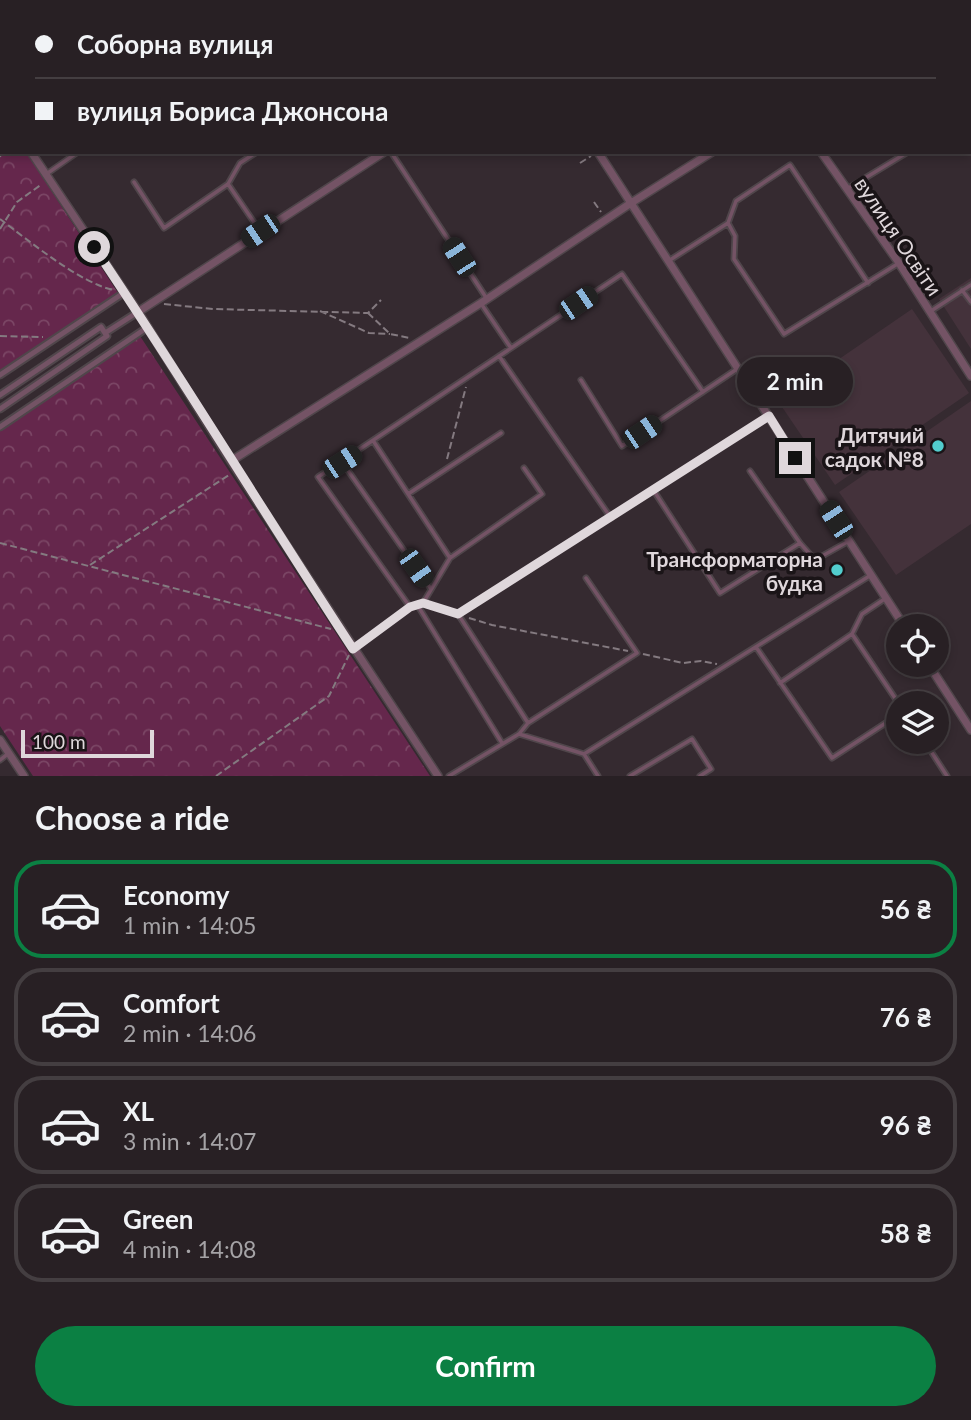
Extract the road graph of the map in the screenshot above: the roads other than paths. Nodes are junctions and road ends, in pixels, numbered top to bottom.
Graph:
1 (32, 154) edge
2 (76, 154) edge
3 (254, 154) edge
4 (381, 154) edge
5 (392, 154) edge
6 (599, 154) edge
7 (709, 154) edge
8 (822, 154) edge
9 (905, 154) edge
10 (47, 178) junction
11 (134, 183) dead end
12 (228, 184) junction
13 (846, 189) junction
14 (631, 203) junction
15 (728, 223) junction
16 (260, 231) junction
17 (668, 261) junction
18 (899, 263) junction
19 (867, 283) junction
20 (971, 285) edge
21 (962, 290) junction
22 (125, 292) junction
23 (484, 301) junction
24 (971, 302) edge
25 (138, 312) junction
26 (929, 312) junction
27 (148, 327) junction
28 (105, 333) junction
29 (511, 348) junction
30 (499, 356) junction
31 (738, 368) junction
32 (0, 375) edge
33 (971, 376) edge
34 (581, 380) dead end
35 (703, 391) junction
36 (0, 394) edge
37 (1, 405) edge
38 (769, 416) junction
39 (0, 426) edge
40 (501, 433) dead end
41 (374, 442) junction
42 (231, 461) junction
43 (342, 462) junction
44 (524, 468) dead end
45 (750, 471) dead end
46 (654, 491) junction
47 (408, 494) junction
48 (611, 518) junction
49 (849, 541) junction
50 (800, 543) junction
51 (450, 558) junction
52 (871, 575) junction
53 (586, 578) dead end
54 (431, 589) junction
55 (886, 598) junction
56 (423, 603) junction
57 (418, 606) junction
58 (410, 607) junction
59 (458, 614) junction
60 (896, 614) edge
61 (852, 634) junction
62 (756, 648) junction
63 (353, 649) junction
64 (937, 677) edge
65 (780, 683) junction
66 (890, 691) edge
67 (528, 723) junction
68 (886, 723) edge
69 (971, 730) edge
70 (519, 734) junction
71 (0, 740) edge
72 (502, 743) junction
73 (9, 754) junction
74 (583, 754) junction
75 (933, 754) edge
76 (0, 760) edge
77 (24, 776) edge
78 (438, 776) edge
79 (449, 776) edge
80 (598, 776) edge
81 (630, 776) edge
82 (700, 776) edge
83 (947, 776) edge

1 - 10 street
2 - 10 lane
3 - 12 lane
4 - 16 street
5 - 23 lane
6 - 14 street
7 - 14 street
8 - 13 street, вулиця Освіти
9 - 13 lane
10 - 22 street
11 - 12 lane
12 - 16 lane
13 - 18 street, вулиця Освіти
14 - 17 street
14 - 23 street
15 - 17 lane
15 - 19 lane
15 - 19 lane
16 - 25 street
17 - 31 street
18 - 19 lane
18 - 26 street, вулиця Освіти
20 - 21 lane
21 - 24 lane
21 - 26 lane
22 - 25 street
22 - 32 street
23 - 29 lane
23 - 42 street
25 - 27 street
25 - 28 street
26 - 33 street, вулиця Освіти
27 - 39 street
27 - 42 street
28 - 36 street
28 - 37 street
29 - 30 lane
29 - 35 lane
30 - 41 lane
30 - 48 lane
31 - 35 lane
31 - 38 street
34 - 35 lane
38 - 46 lane
38 - 49 street
40 - 47 lane
41 - 43 lane
41 - 47 lane
42 - 63 street
43 - 54 lane
43 - 58 lane
44 - 51 lane
45 - 50 lane
46 - 48 lane
46 - 50 lane
47 - 51 lane
48 - 59 lane
49 - 50 lane
49 - 52 street
51 - 54 lane
52 - 55 street
52 - 62 lane
53 - 67 lane
54 - 56 lane
55 - 60 street
55 - 61 lane
56 - 57 lane
56 - 59 lane
57 - 58 lane
57 - 72 lane
58 - 63 lane
59 - 67 lane
61 - 65 lane
61 - 66 lane
62 - 65 lane
62 - 74 lane
63 - 78 street
64 - 69 street
65 - 68 lane
67 - 70 lane
70 - 72 lane
70 - 74 lane
71 - 73 street
72 - 79 lane
73 - 76 lane
73 - 77 street
74 - 80 lane
75 - 83 lane
81 - 82 lane

